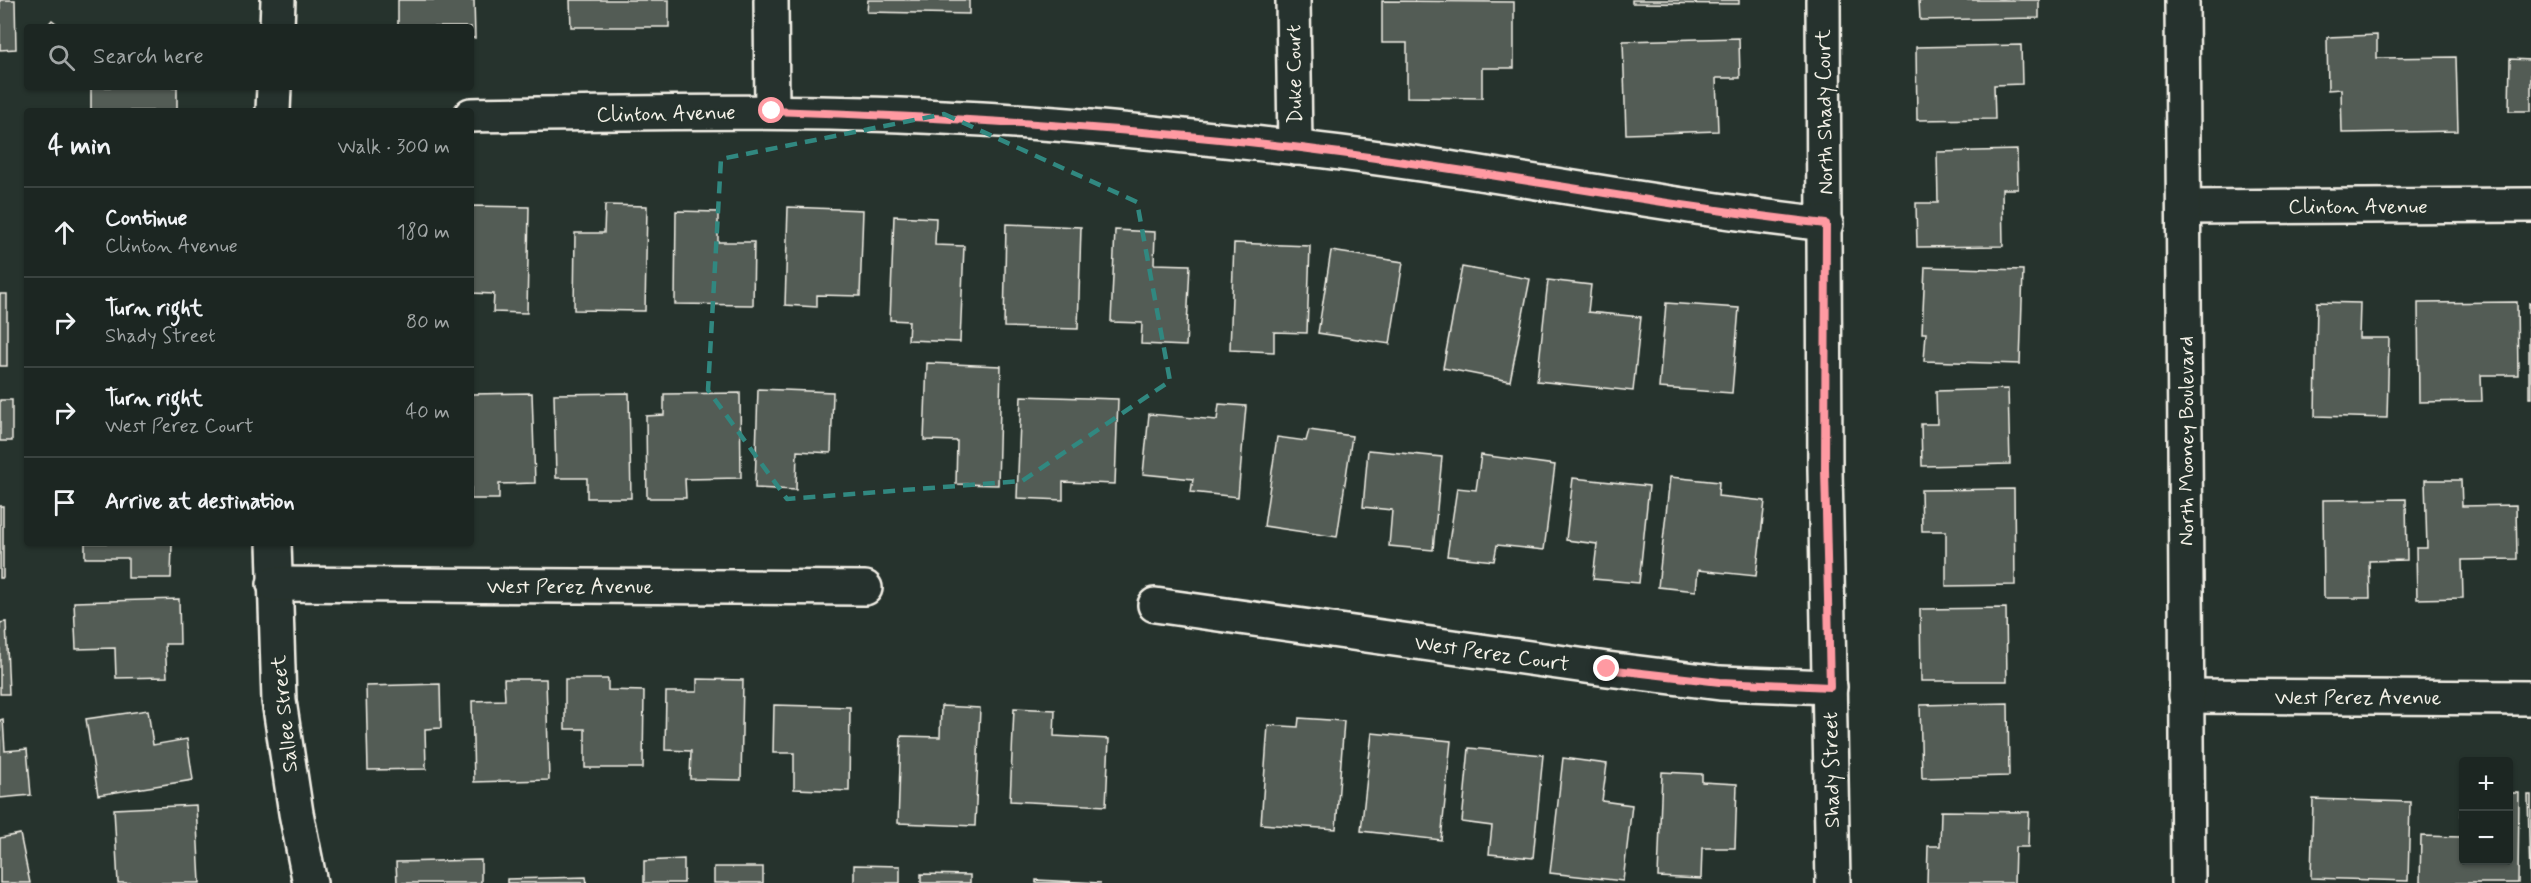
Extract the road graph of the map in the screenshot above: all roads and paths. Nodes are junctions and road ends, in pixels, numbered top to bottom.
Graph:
1 (278, 0) edge
2 (771, 0) edge
3 (1293, 0) edge
4 (1823, 0) edge
5 (2182, 0) edge
6 (277, 24) edge
7 (274, 90) edge
8 (273, 108) edge
9 (772, 111) junction
10 (474, 115) edge
11 (1295, 148) junction
12 (2531, 205) edge
13 (2186, 207) junction
14 (1826, 224) junction
15 (274, 546) edge
16 (274, 584) junction
17 (865, 588) dead end
18 (1155, 605) dead end
19 (1830, 687) junction
20 (2186, 696) junction
21 (2531, 698) edge
22 (310, 883) edge
23 (1833, 883) edge
24 (2188, 883) edge

1 - 6 street
2 - 9 street
3 - 11 street, Duke Court
4 - 14 street, North Shady Court
5 - 13 street, North Mooney Boulevard
7 - 8 street
9 - 10 street, Clinton Avenue
9 - 11 street, Clinton Avenue
11 - 14 street, Clinton Avenue
12 - 13 street, Clinton Avenue
13 - 20 street, North Mooney Boulevard
14 - 19 street, Shady Street
15 - 16 street, Sallee Street
16 - 17 street, West Perez Avenue
16 - 22 street, Sallee Street
18 - 19 street, West Perez Court
19 - 23 street, Shady Street
20 - 21 street, West Perez Avenue
20 - 24 street, North Mooney Boulevard

